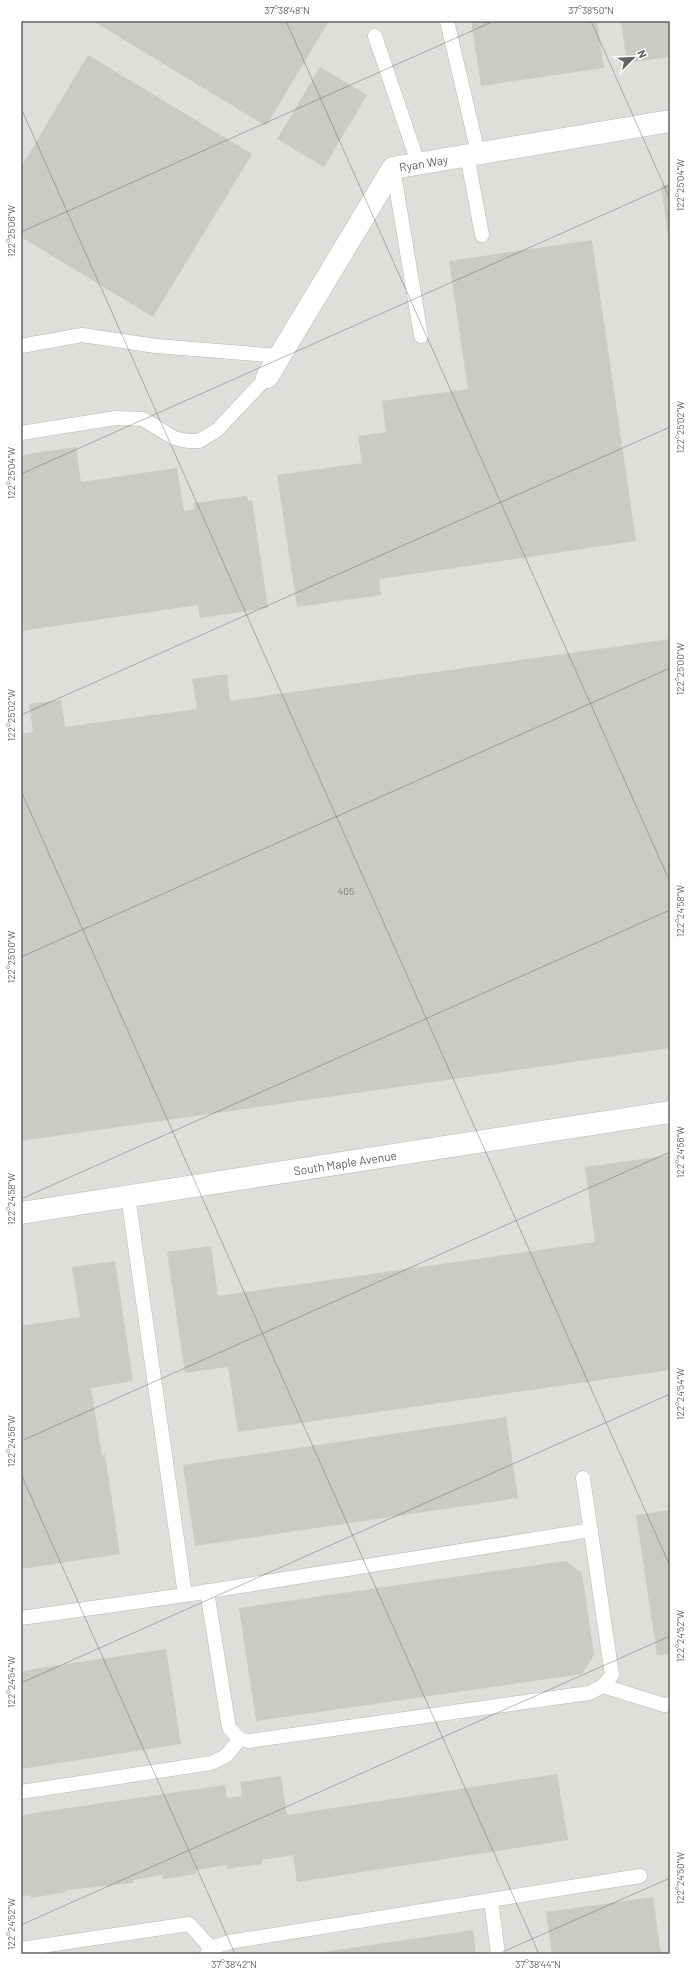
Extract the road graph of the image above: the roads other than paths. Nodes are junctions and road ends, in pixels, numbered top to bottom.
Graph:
1 (447, 21) edge
2 (375, 36) dead end
3 (670, 121) edge
4 (472, 154) junction
5 (418, 163) junction
6 (394, 168) junction
7 (482, 235) dead end
8 (421, 336) dead end
9 (21, 346) edge
10 (280, 356) junction
11 (267, 377) joint
12 (21, 433) edge
13 (670, 1112) edge
14 (128, 1196) junction
15 (21, 1213) edge
16 (583, 1478) dead end
17 (590, 1530) junction
18 (207, 1591) junction
19 (185, 1594) junction
20 (21, 1618) edge
21 (603, 1686) junction
22 (670, 1704) edge
23 (240, 1739) junction
24 (21, 1792) edge
25 (640, 1876) dead end
26 (490, 1900) junction
27 (21, 1949) edge
28 (209, 1951) edge
29 (498, 1954) edge

1 - 4 lane
2 - 5 lane
3 - 4 street, Ryan Way
4 - 5 street, Ryan Way
4 - 7 lane
5 - 6 street, Ryan Way
6 - 8 lane
6 - 10 street, Ryan Way
9 - 10 lane
10 - 11 street, Ryan Way
11 - 12 lane
13 - 14 street, South Maple Avenue
14 - 15 street, South Maple Avenue
14 - 19 lane
16 - 17 lane
17 - 18 lane
17 - 21 lane
18 - 19 lane
18 - 23 lane
19 - 20 lane
21 - 22 lane
21 - 23 lane
23 - 24 lane
25 - 26 lane
26 - 28 lane
26 - 29 lane
27 - 28 lane

